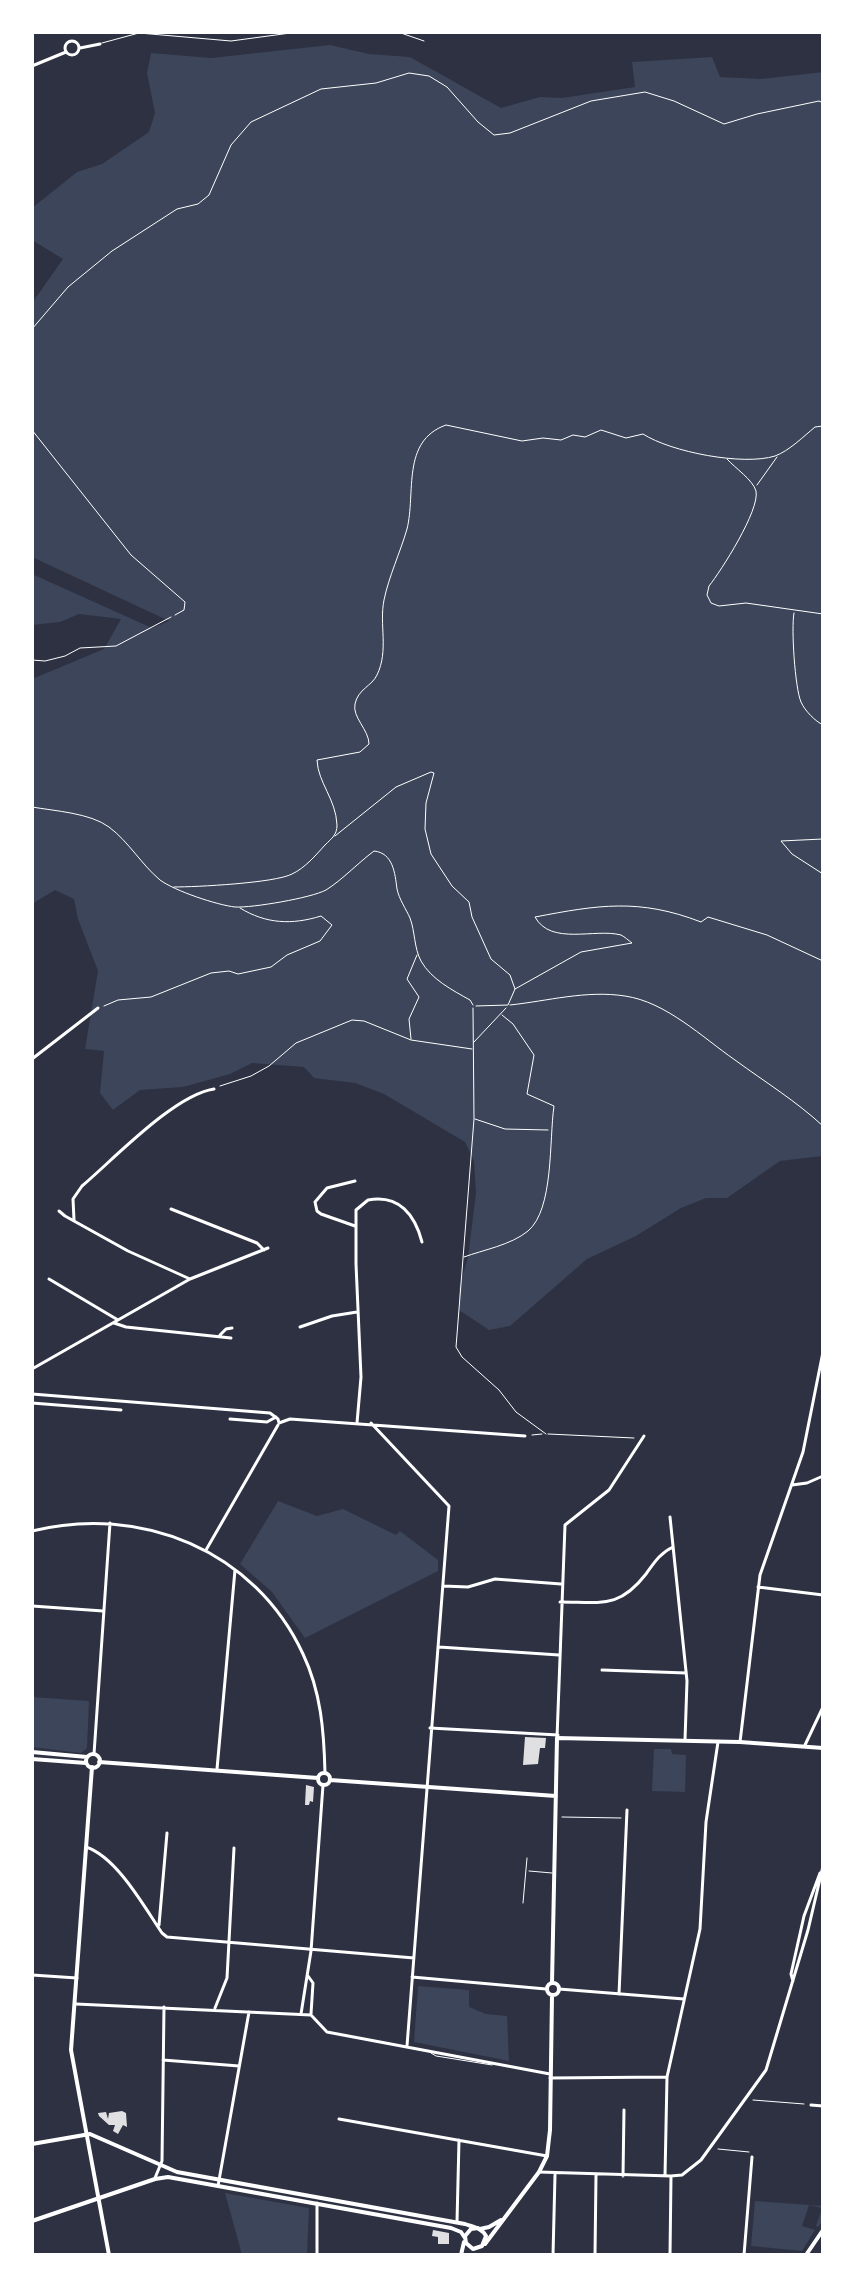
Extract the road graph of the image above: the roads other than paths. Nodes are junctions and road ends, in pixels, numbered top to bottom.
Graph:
1 (298, 32) edge
2 (398, 32) edge
3 (424, 41) dead end
4 (100, 44) joint
5 (79, 48) junction
6 (66, 52) junction
7 (32, 66) edge
8 (171, 617) road end
9 (32, 660) edge
10 (98, 1008) road end
11 (32, 1059) edge
12 (214, 1089) road end
13 (355, 1181) dead end
14 (171, 1209) dead end
15 (59, 1211) dead end
16 (74, 1220) junction
17 (355, 1226) junction
18 (422, 1242) dead end
19 (49, 1279) dead end
20 (190, 1279) junction
21 (357, 1312) junction
22 (116, 1321) junction
23 (300, 1327) dead end
24 (232, 1328) dead end
25 (220, 1335) junction
26 (231, 1338) dead end
27 (823, 1352) edge
28 (32, 1369) edge
29 (32, 1394) edge
30 (32, 1403) edge
31 (121, 1410) dead end
32 (276, 1417) junction
33 (230, 1419) dead end
34 (279, 1423) junction
35 (357, 1423) junction
36 (371, 1423) junction
37 (525, 1436) road end
38 (643, 1437) road end
39 (823, 1476) edge
40 (792, 1485) junction
41 (670, 1517) dead end
42 (110, 1523) junction
43 (32, 1531) edge
44 (673, 1547) junction
45 (206, 1550) junction
46 (235, 1570) junction
47 (561, 1584) junction
48 (443, 1586) junction
49 (758, 1587) junction
50 (823, 1595) edge
51 (560, 1602) junction
52 (32, 1606) edge
53 (103, 1611) junction
54 (438, 1647) junction
55 (559, 1655) junction
56 (602, 1670) dead end
57 (686, 1673) junction
58 (823, 1707) edge
59 (430, 1728) junction
60 (558, 1736) junction
61 (685, 1741) junction
62 (718, 1742) junction
63 (740, 1742) junction
64 (805, 1745) junction
65 (823, 1748) edge
66 (32, 1752) edge
67 (94, 1754) junction
68 (32, 1759) edge
69 (86, 1760) junction
70 (99, 1762) junction
71 (92, 1767) junction
72 (217, 1770) junction
73 (325, 1773) junction
74 (318, 1778) junction
75 (330, 1780) junction
76 (323, 1785) junction
77 (426, 1786) junction
78 (556, 1796) junction
79 (627, 1810) dead end
80 (167, 1833) dead end
81 (86, 1847) junction
82 (234, 1848) dead end
83 (527, 1858) dead end
84 (822, 1868) edge
85 (526, 1871) junction
86 (555, 1873) junction
87 (523, 1903) dead end
88 (158, 1928) junction
89 (230, 1942) junction
90 (311, 1951) junction
91 (414, 1958) junction
92 (32, 1975) edge
93 (308, 1976) junction
94 (412, 1977) junction
95 (77, 1978) junction
96 (552, 1983) junction
97 (546, 1989) junction
98 (559, 1989) junction
99 (619, 1994) junction
100 (552, 1996) junction
101 (684, 1999) junction
102 (75, 2004) junction
103 (164, 2007) junction
104 (215, 2008) junction
105 (249, 2011) junction
106 (301, 2014) junction
107 (311, 2015) junction
108 (407, 2046) junction
109 (163, 2060) junction
110 (239, 2066) junction
111 (550, 2076) junction
112 (667, 2077) junction
113 (811, 2105) road end
114 (823, 2106) edge
115 (624, 2110) dead end
116 (339, 2119) dead end
117 (87, 2134) junction
118 (459, 2140) junction
119 (32, 2144) edge
120 (547, 2156) junction
121 (752, 2157) road end
122 (161, 2167) junction
123 (539, 2172) junction
124 (555, 2174) junction
125 (596, 2175) junction
126 (623, 2176) junction
127 (665, 2176) junction
128 (671, 2176) junction
129 (155, 2179) junction
130 (219, 2183) junction
131 (317, 2197) junction
132 (98, 2198) junction
133 (317, 2203) junction
134 (503, 2218) junction
135 (32, 2221) edge
136 (457, 2222) junction
137 (479, 2228) junction
138 (823, 2230) edge
139 (465, 2239) junction
140 (484, 2244) junction
141 (109, 2255) edge
142 (317, 2255) edge
143 (461, 2255) edge
144 (479, 2255) edge
145 (553, 2255) edge
146 (595, 2255) edge
147 (670, 2255) edge
148 (744, 2255) edge
149 (806, 2255) edge

1 - 4 lane
2 - 3 lane
4 - 5 street
5 - 6 street
5 - 6 street
6 - 7 street
8 - 9 lane
10 - 11 street
12 - 16 street
13 - 17 street
14 - 20 street
15 - 16 street
16 - 20 street
17 - 18 street
17 - 21 street
19 - 22 street
20 - 22 street
21 - 23 street
21 - 35 street
22 - 25 street
22 - 28 street
24 - 25 street
25 - 26 street
27 - 40 street
29 - 32 street
30 - 31 street
32 - 33 street
32 - 34 street
34 - 35 street
34 - 45 street
35 - 36 street
36 - 37 street
36 - 48 street
38 - 47 street
39 - 40 street
40 - 49 street
41 - 44 street
42 - 43 street
42 - 45 street
42 - 53 street
44 - 51 street
44 - 57 street
45 - 46 street
46 - 72 street
46 - 73 street
47 - 48 street
47 - 51 street
48 - 54 street
49 - 50 street
49 - 63 street
51 - 55 street
52 - 53 street
53 - 67 street
54 - 55 street
54 - 59 street
55 - 60 street
56 - 57 street
57 - 61 street
58 - 64 street
59 - 60 street
59 - 77 street
60 - 61 street
60 - 78 street
61 - 62 street
62 - 63 street
62 - 101 street
63 - 64 street
64 - 65 street
66 - 69 street
67 - 69 street
67 - 70 street
68 - 69 street
69 - 71 street
70 - 71 street
70 - 72 street
71 - 81 street
72 - 74 street
73 - 74 street
73 - 75 street
74 - 76 street
75 - 76 street
75 - 77 street
76 - 90 street
77 - 78 street
77 - 91 street
78 - 86 street
79 - 99 street
80 - 88 street
81 - 88 street
81 - 95 street
82 - 89 street
83 - 85 lane
84 - 128 street
85 - 86 lane
85 - 87 lane
86 - 96 street
88 - 89 street
89 - 90 street
89 - 104 street
90 - 91 street
90 - 93 street
91 - 94 street
92 - 95 street
93 - 106 street
93 - 107 street
94 - 97 street
94 - 108 street
95 - 102 street
96 - 97 street
96 - 98 street
97 - 100 street
98 - 99 street
98 - 100 street
99 - 101 street
100 - 111 street
101 - 112 street
102 - 103 street
102 - 117 street
103 - 104 street
103 - 109 street
104 - 105 street
105 - 106 street
105 - 110 street
106 - 107 street
107 - 108 street
108 - 111 street
109 - 110 street
109 - 122 street
110 - 130 street
111 - 112 street
111 - 120 street
112 - 127 street
113 - 114 street
115 - 126 street
116 - 118 street
117 - 119 street
117 - 122 street
117 - 132 street
118 - 120 street
118 - 136 street
120 - 123 street
121 - 148 street
122 - 129 street
122 - 130 street
123 - 124 street
123 - 134 street
124 - 125 street
124 - 145 street
125 - 126 street
125 - 146 street
126 - 127 street
127 - 128 street
128 - 147 street
129 - 130 street
129 - 132 street
130 - 131 street
130 - 133 street
131 - 133 street
131 - 136 street
132 - 135 street
132 - 141 street
133 - 139 street
133 - 142 street
134 - 137 street
134 - 140 street
136 - 137 street
137 - 139 street
137 - 140 street
138 - 149 street
139 - 140 street
139 - 143 street
140 - 144 street

